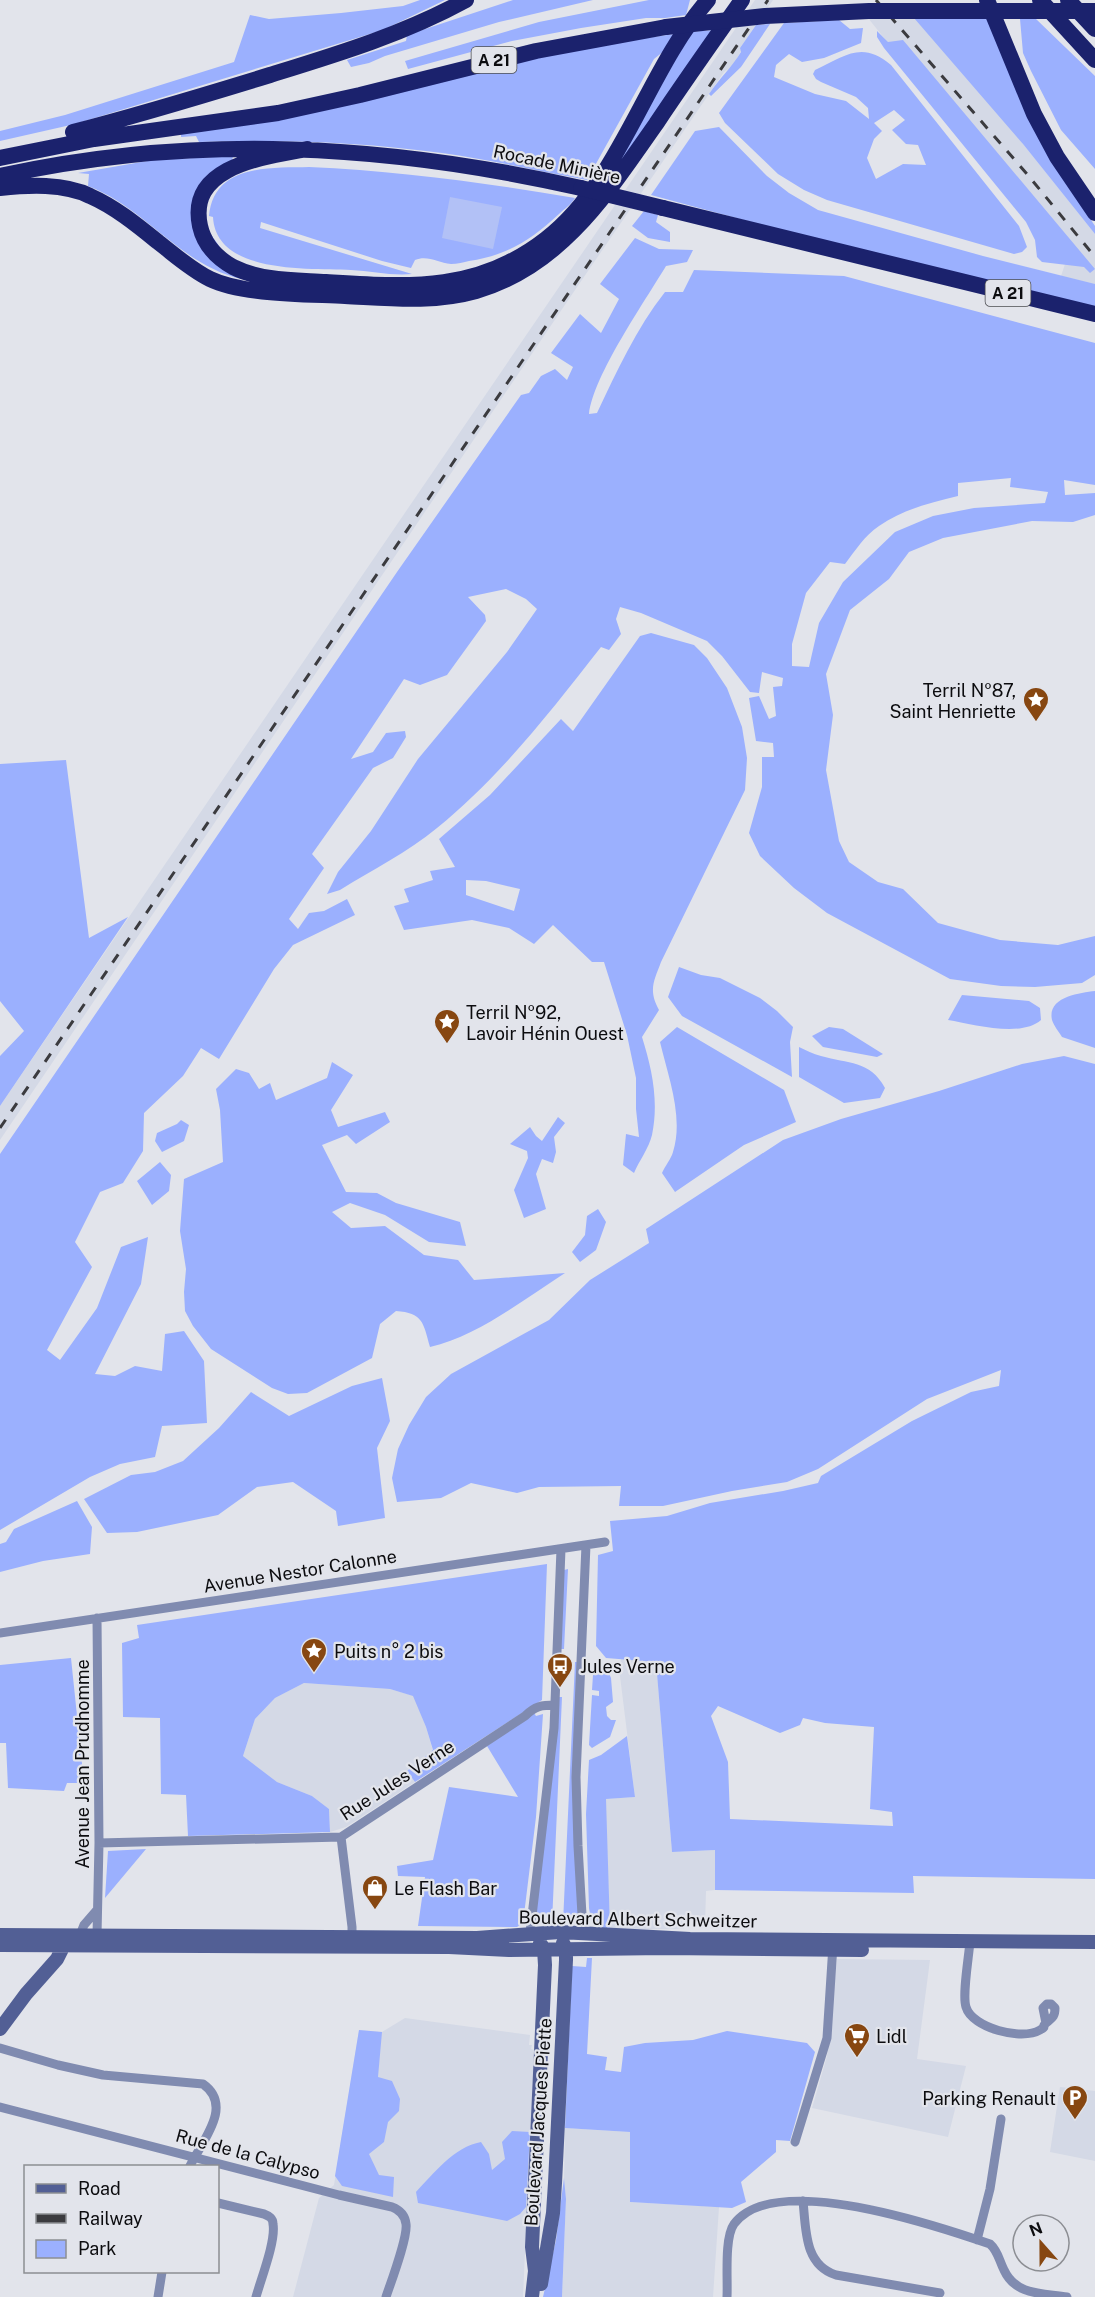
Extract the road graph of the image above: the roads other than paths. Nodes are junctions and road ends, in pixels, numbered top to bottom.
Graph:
1 (466, 0) edge
2 (708, 0) edge
3 (742, 0) edge
4 (987, 0) edge
5 (1040, 0) edge
6 (1068, 0) edge
7 (1095, 11) edge
8 (1095, 29) edge
9 (1095, 60) edge
10 (307, 149) junction
11 (0, 151) edge
12 (0, 158) edge
13 (0, 176) edge
14 (0, 188) edge
15 (1095, 213) edge
16 (1095, 315) edge
17 (605, 1542) dead end
18 (586, 1545) junction
19 (561, 1549) junction
20 (97, 1618) junction
21 (0, 1633) edge
22 (555, 1705) junction
23 (341, 1837) junction
24 (99, 1843) junction
25 (97, 1910) junction
26 (0, 1935) edge
27 (80, 1935) junction
28 (97, 1935) junction
29 (570, 1939) junction
30 (38, 1940) junction
31 (537, 1940) junction
32 (352, 1942) junction
33 (1095, 1942) edge
34 (62, 1943) junction
35 (0, 1945) edge
36 (833, 1945) junction
37 (970, 1946) junction
38 (1095, 1951) edge
39 (40, 1977) junction
40 (1046, 2023) dead end
41 (0, 2029) edge
42 (0, 2048) edge
43 (0, 2107) edge
44 (1001, 2119) dead end
45 (795, 2142) dead end
46 (195, 2157) junction
47 (191, 2165) edge
48 (803, 2201) junction
49 (219, 2203) edge
50 (977, 2240) junction
51 (162, 2273) edge
52 (940, 2293) dead end
53 (158, 2297) edge
54 (256, 2297) edge
55 (386, 2297) edge
56 (532, 2297) edge
57 (538, 2297) edge
58 (727, 2297) edge
59 (1067, 2297) edge

1 - 11 highway
2 - 10 highway
3 - 14 highway
4 - 15 highway
5 - 9 highway
6 - 8 highway
7 - 12 highway, A 21, bridge
10 - 13 highway, Rocade Minière / A 21
10 - 16 highway, Rocade Minière / A 21, bridge
17 - 18 street, Avenue Nestor Calonne
18 - 19 street, Avenue Nestor Calonne
18 - 29 street
19 - 20 street, Avenue Nestor Calonne
19 - 22 street
20 - 21 street, Avenue Nestor Calonne
20 - 24 street, Avenue Jean Prudhomme
22 - 23 street, Rue Jules Verne
22 - 31 street
23 - 24 street, Rue Jules Verne
23 - 32 street
24 - 25 street, Avenue Jean Prudhomme
25 - 27 street
25 - 28 street, Avenue Jean Prudhomme
26 - 30 main road, Boulevard Albert Schweitzer
27 - 28 main road, Boulevard Albert Schweitzer
27 - 30 main road, Boulevard Albert Schweitzer
27 - 34 main road
28 - 32 main road, Boulevard Albert Schweitzer
28 - 34 main road
29 - 31 main road, Boulevard Albert Schweitzer
29 - 31 main road, Boulevard Albert Schweitzer
29 - 36 main road, Boulevard Albert Schweitzer
29 - 36 main road, Boulevard Albert Schweitzer
29 - 57 main road, Boulevard Jacques Piette
30 - 34 main road, Boulevard Albert Schweitzer
30 - 35 main road, Boulevard Albert Schweitzer
30 - 39 main road
31 - 32 main road, Boulevard Albert Schweitzer
31 - 32 main road, Boulevard Albert Schweitzer
31 - 56 main road, Boulevard Jacques Piette
32 - 34 main road, Boulevard Albert Schweitzer
33 - 37 main road, Boulevard Albert Schweitzer
34 - 39 main road
36 - 37 main road, Boulevard Albert Schweitzer
36 - 45 street
37 - 38 main road, Boulevard Albert Schweitzer
37 - 40 street
39 - 41 main road
42 - 46 street
43 - 46 street, Rue de la Calypso
44 - 50 street
46 - 47 street
46 - 55 street, Rue de la Calypso
48 - 50 street
48 - 52 street
48 - 58 street
49 - 54 street
50 - 59 street
51 - 53 street

